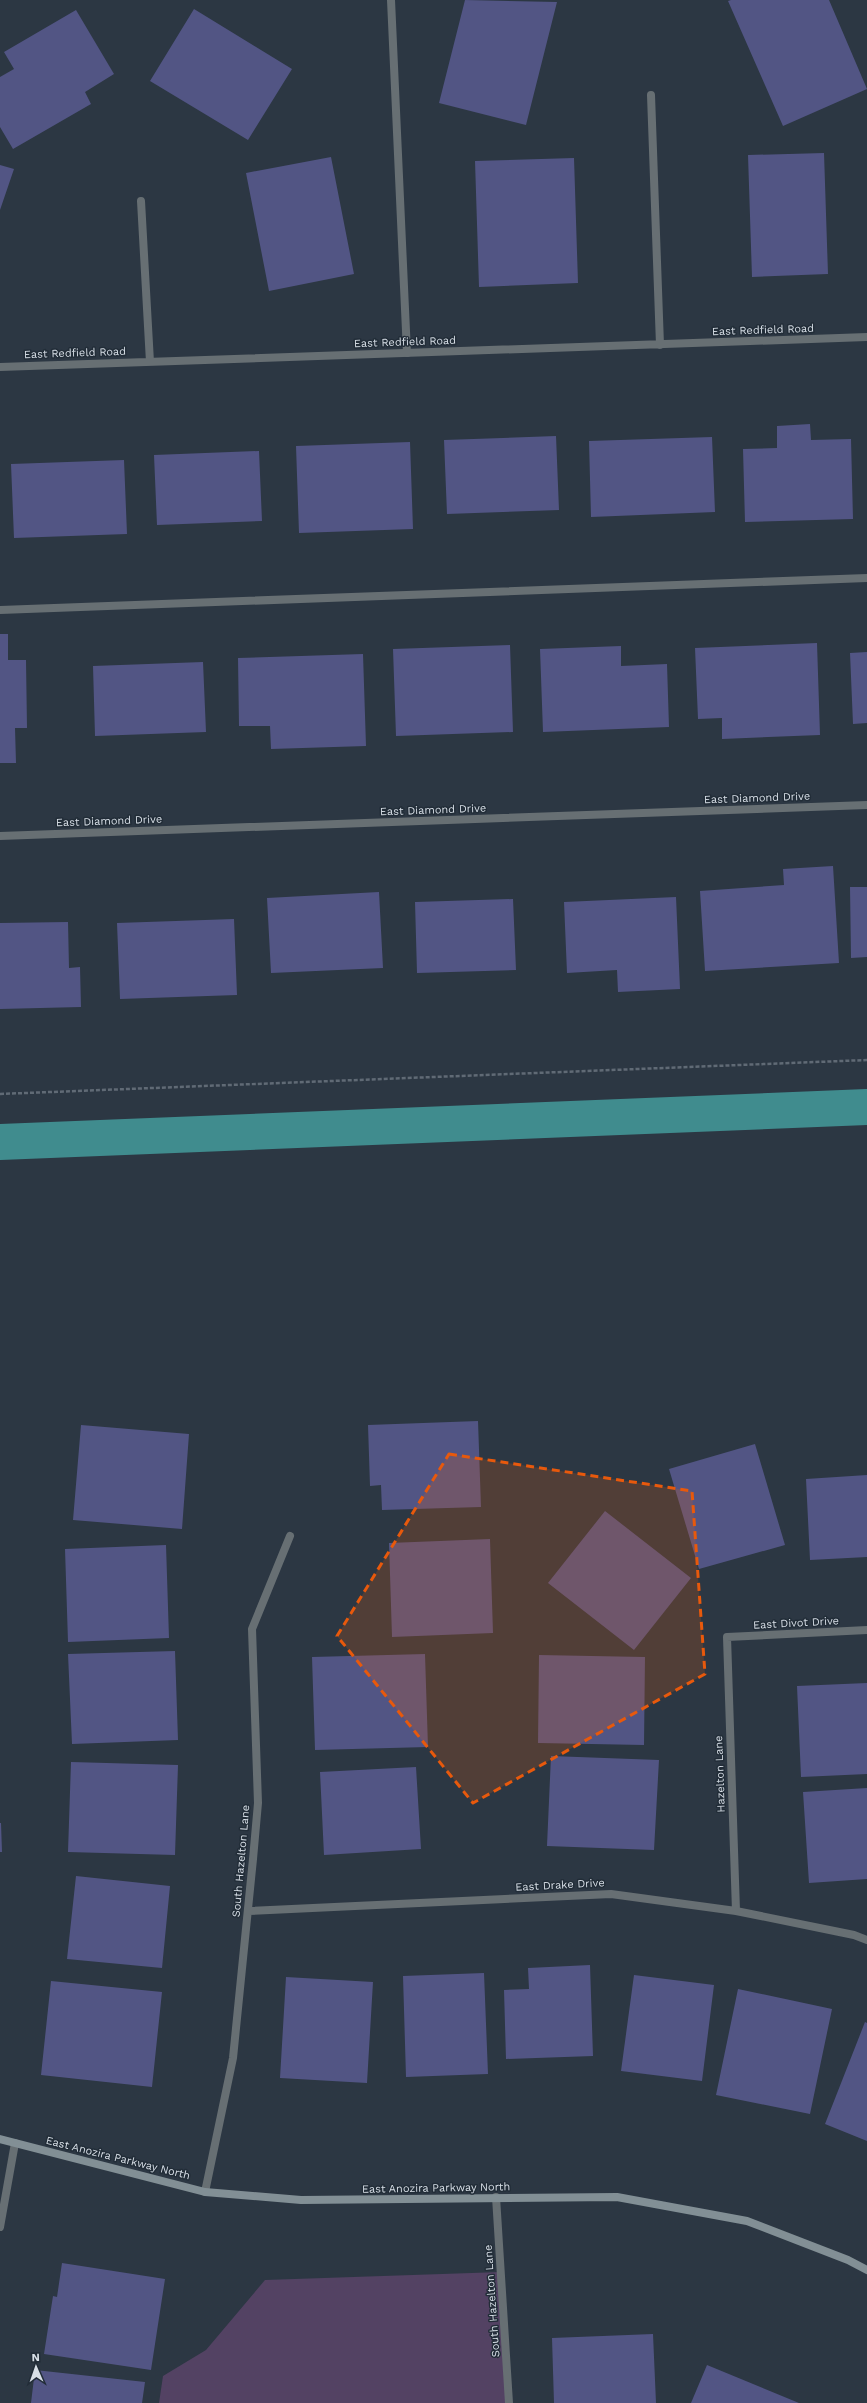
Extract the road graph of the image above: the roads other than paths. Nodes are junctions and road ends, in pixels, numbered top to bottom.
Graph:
1 (391, 0) edge
2 (651, 95) dead end
3 (142, 201) dead end
4 (867, 337) edge
5 (660, 345) junction
6 (406, 353) junction
7 (150, 362) junction
8 (0, 367) edge
9 (867, 578) edge
10 (0, 610) edge
11 (867, 806) edge
12 (0, 836) edge
13 (290, 1536) dead end
14 (867, 1630) edge
15 (727, 1637) joint
16 (736, 1910) junction
17 (249, 1911) junction
18 (867, 1940) edge
19 (0, 2139) edge
20 (15, 2143) junction
21 (205, 2192) junction
22 (496, 2197) junction
23 (0, 2226) edge
24 (867, 2270) edge
25 (509, 2403) edge

1 - 6 street
2 - 5 street
3 - 7 street
4 - 5 street, East Redfield Road
5 - 6 street, East Redfield Road
6 - 7 street, East Redfield Road
7 - 8 street, East Redfield Road
9 - 10 street
11 - 12 street, East Diamond Drive
13 - 17 street, South Hazelton Lane
14 - 15 street, East Divot Drive
15 - 16 street, Hazelton Lane
16 - 17 street, East Drake Drive
16 - 18 street, East Drake Drive
17 - 21 street, South Hazelton Lane
19 - 20 street, East Anozira Parkway North
20 - 21 street, East Anozira Parkway North
20 - 23 street
21 - 22 street, East Anozira Parkway North
22 - 24 street, East Anozira Parkway North
22 - 25 street, South Hazelton Lane

